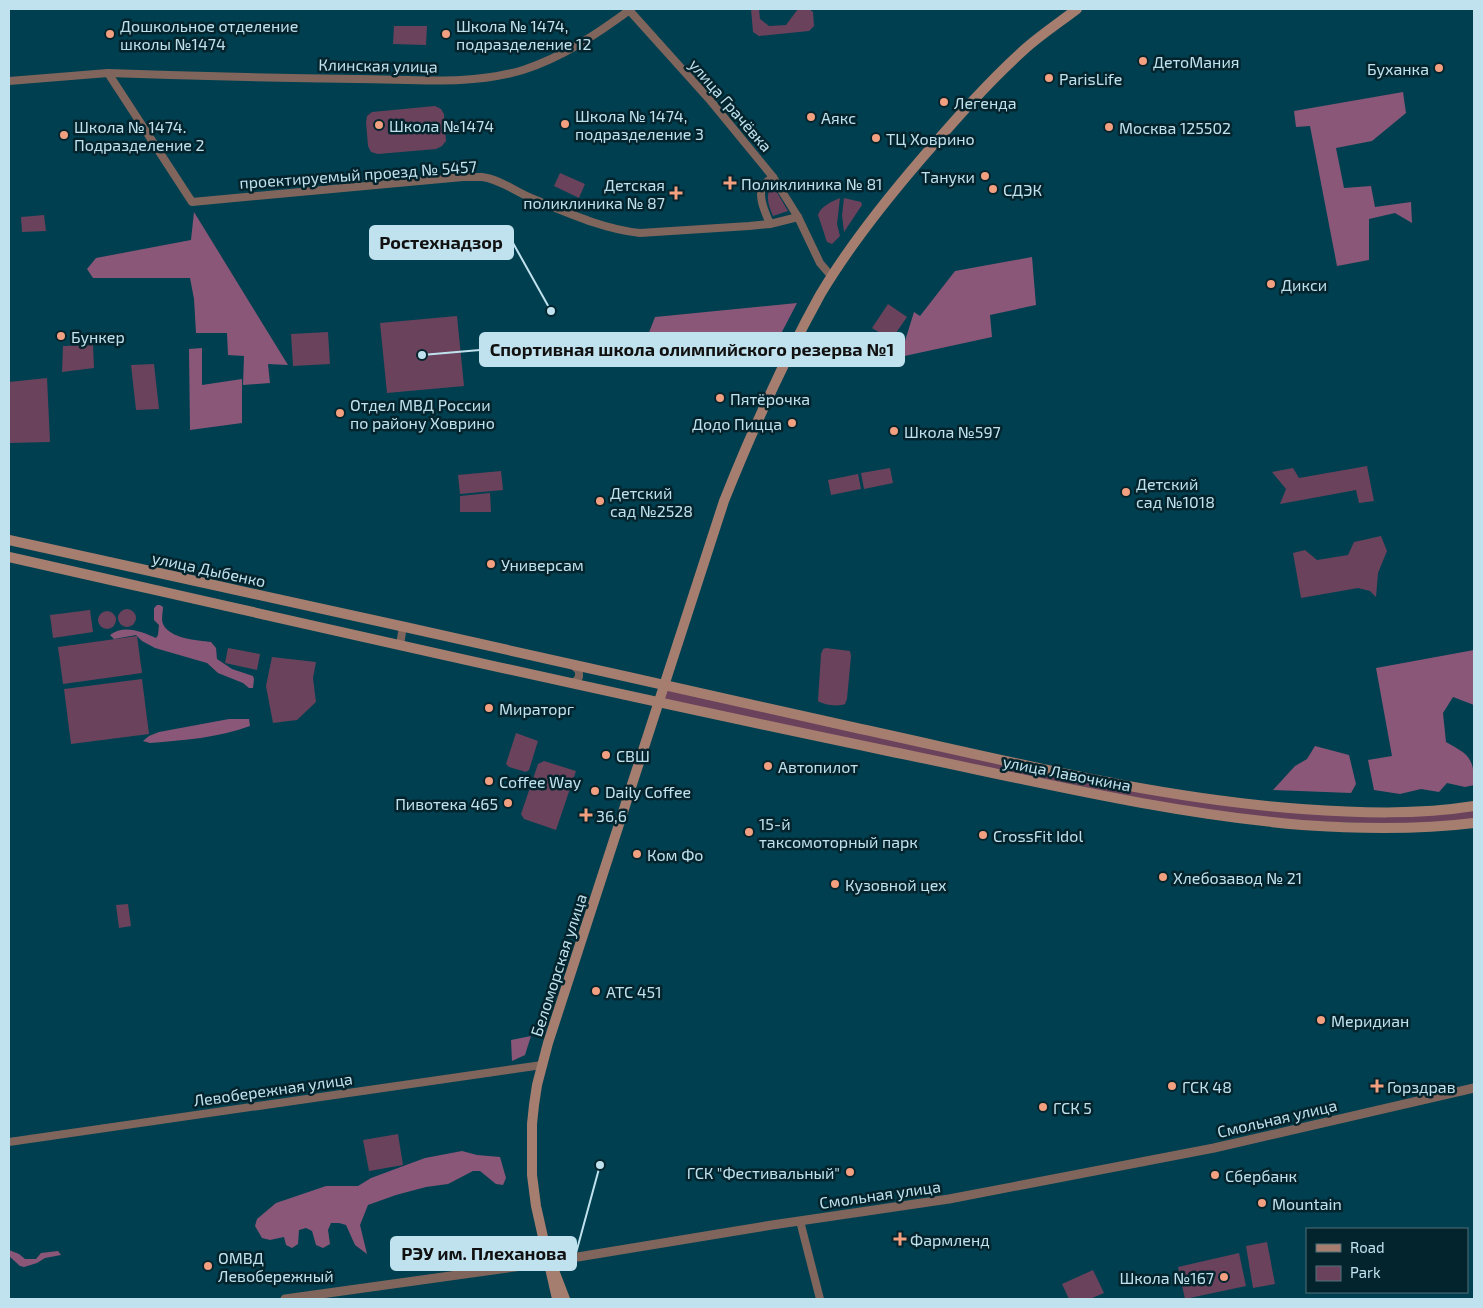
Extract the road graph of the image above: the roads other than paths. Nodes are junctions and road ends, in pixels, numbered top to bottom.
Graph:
1 (630, 9) edge
2 (1077, 9) edge
3 (108, 73) junction
4 (9, 82) edge
5 (773, 176) junction
6 (798, 217) junction
7 (770, 224) junction
8 (832, 277) junction
9 (9, 540) edge
10 (9, 557) edge
11 (403, 626) junction
12 (400, 645) junction
13 (573, 665) junction
14 (569, 682) junction
15 (664, 685) junction
16 (659, 703) junction
17 (1162, 792) junction
18 (1182, 795) junction
19 (1474, 806) edge
20 (1160, 807) junction
21 (1180, 810) junction
22 (1474, 823) edge
23 (542, 1065) junction
24 (1474, 1088) edge
25 (9, 1142) edge
26 (800, 1221) junction
27 (549, 1261) junction
28 (332, 1296) edge
29 (285, 1299) edge
30 (557, 1299) edge
31 (565, 1299) edge
32 (820, 1299) edge

1 - 3 street, Клинская улица
1 - 5 street, улица Грачёвка
2 - 8 main road, Беломорская улица
3 - 4 street
3 - 7 street, проектируемый проезд № 5457
5 - 6 street, улица Грачёвка
5 - 7 street
6 - 7 street, проектируемый проезд № 5457
6 - 8 street, улица Грачёвка
8 - 15 main road, Беломорская улица
9 - 11 main road, улица Дыбенко
10 - 12 main road, улица Дыбенко
11 - 12 street
11 - 13 main road, улица Дыбенко
12 - 14 main road, улица Дыбенко
13 - 14 street
13 - 15 main road, улица Дыбенко
14 - 16 main road, улица Дыбенко
15 - 16 main road, Беломорская улица
15 - 17 main road, улица Лавочкина
16 - 20 main road, улица Лавочкина
16 - 23 main road, Беломорская улица
17 - 18 main road, улица Лавочкина
17 - 20 street
18 - 19 main road, улица Лавочкина
18 - 21 street
20 - 21 main road, улица Лавочкина
21 - 22 main road, улица Лавочкина
23 - 25 street, Левобережная улица
23 - 27 main road, Беломорская улица
24 - 26 street, Смольная улица
26 - 27 street, Смольная улица
26 - 32 street
27 - 28 street, Смольная улица
27 - 30 main road, Беломорская улица
27 - 31 main road, Беломорская улица
28 - 29 street, Смольная улица

